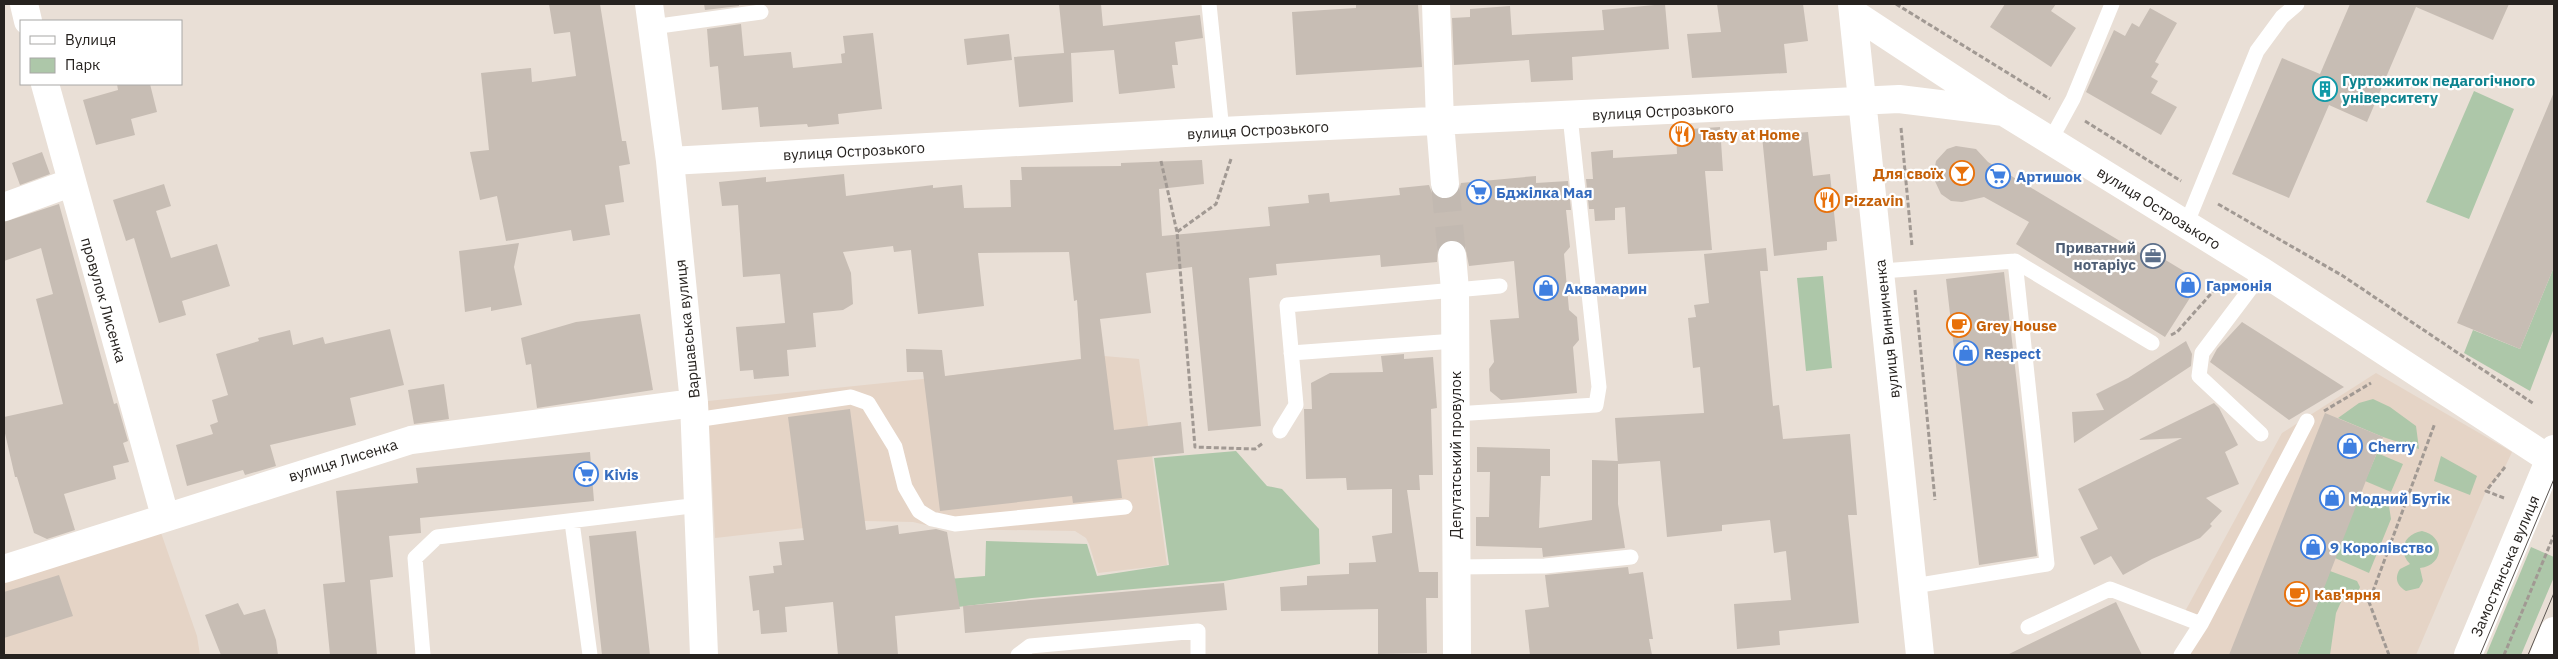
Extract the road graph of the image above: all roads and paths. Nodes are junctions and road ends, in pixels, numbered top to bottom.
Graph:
1 (24, 4) edge
2 (1209, 4) edge
3 (1436, 4) edge
4 (2112, 4) edge
5 (2297, 4) edge
6 (1852, 8) edge
7 (761, 12) dead end
8 (651, 16) edge
9 (28, 20) edge
10 (45, 85) edge
11 (1899, 99) junction
12 (1863, 101) junction
13 (2004, 112) junction
14 (1570, 116) junction
15 (1440, 122) junction
16 (1231, 131) junction
17 (1156, 135) junction
18 (2050, 141) junction
19 (670, 161) junction
20 (70, 183) junction
21 (1445, 184) tunnel mouth
22 (4, 207) edge
23 (2186, 225) junction
24 (1177, 232) junction
25 (1452, 255) tunnel mouth
26 (2016, 262) junction
27 (1914, 269) junction
28 (1882, 271) junction
29 (2263, 272) junction
30 (1500, 286) dead end
31 (2217, 287) dead end
32 (1455, 290) junction
33 (1455, 341) junction
34 (2152, 343) joint
35 (1291, 353) junction
36 (2371, 383) dead end
37 (695, 412) junction
38 (1455, 414) junction
39 (2306, 422) joint
40 (2435, 423) dead end
41 (1280, 431) joint
42 (2261, 434) dead end
43 (2553, 457) edge
44 (2505, 467) dead end
45 (2510, 500) dead end
46 (1935, 503) dead end
47 (698, 505) junction
48 (1125, 507) dead end
49 (165, 516) junction
50 (572, 522) junction
51 (2554, 536) edge
52 (1631, 557) dead end
53 (1455, 566) junction
54 (4, 569) edge
55 (1914, 586) junction
56 (2200, 624) junction
57 (2028, 628) dead end
58 (2554, 630) edge
59 (423, 655) edge
60 (590, 655) edge
61 (704, 655) edge
62 (1018, 655) edge
63 (1198, 655) edge
64 (1456, 655) edge
65 (1920, 655) edge
66 (2181, 655) edge
67 (2389, 655) edge
68 (2468, 655) edge
69 (2504, 655) edge
70 (2544, 655) edge

1 - 9 street
2 - 16 lane
3 - 15 street
4 - 18 lane
5 - 23 lane
6 - 12 street, вулиця Винниченка
6 - 13 street
7 - 8 lane
8 - 19 street, Варшавська вулиця
10 - 20 street, провулок Лисенка
11 - 12 street, вулиця Острозького
11 - 13 street, вулиця Острозького
11 - 27 path
12 - 14 street, вулиця Острозького
12 - 28 street, вулиця Винниченка
13 - 18 street, вулиця Острозького
14 - 15 street, вулиця Острозького
14 - 38 lane
15 - 16 street, вулиця Острозького
15 - 21 street
16 - 17 street, вулиця Острозького
16 - 24 path
17 - 19 street, вулиця Острозького
17 - 24 path
18 - 23 street, вулиця Острозького
19 - 37 street, Варшавська вулиця
20 - 22 street
20 - 49 street, провулок Лисенка
23 - 29 street, вулиця Острозького
24 - 41 path
25 - 32 street, Депутатський провулок
26 - 27 lane
26 - 34 lane
26 - 55 lane
27 - 28 lane
27 - 46 path
28 - 55 street, вулиця Винниченка
29 - 42 lane
29 - 43 street, вулиця Острозького
30 - 32 lane
31 - 34 path
32 - 33 street, Депутатський провулок
32 - 35 lane
33 - 35 lane
33 - 38 street, Депутатський провулок
35 - 41 lane
36 - 39 path
37 - 47 street, Варшавська вулиця
37 - 48 lane
37 - 49 street, вулиця Лисенка
38 - 53 street, Депутатський провулок
39 - 56 lane
40 - 67 path
43 - 68 street, Замостянська вулиця
44 - 45 path
47 - 50 lane
47 - 61 street, Варшавська вулиця
49 - 54 street, вулиця Лисенка
50 - 59 lane
50 - 60 lane
51 - 69 path
52 - 53 lane
53 - 64 street, Депутатський провулок
55 - 65 street, вулиця Винниченка
56 - 57 lane
56 - 66 lane
58 - 70 street
62 - 63 lane

